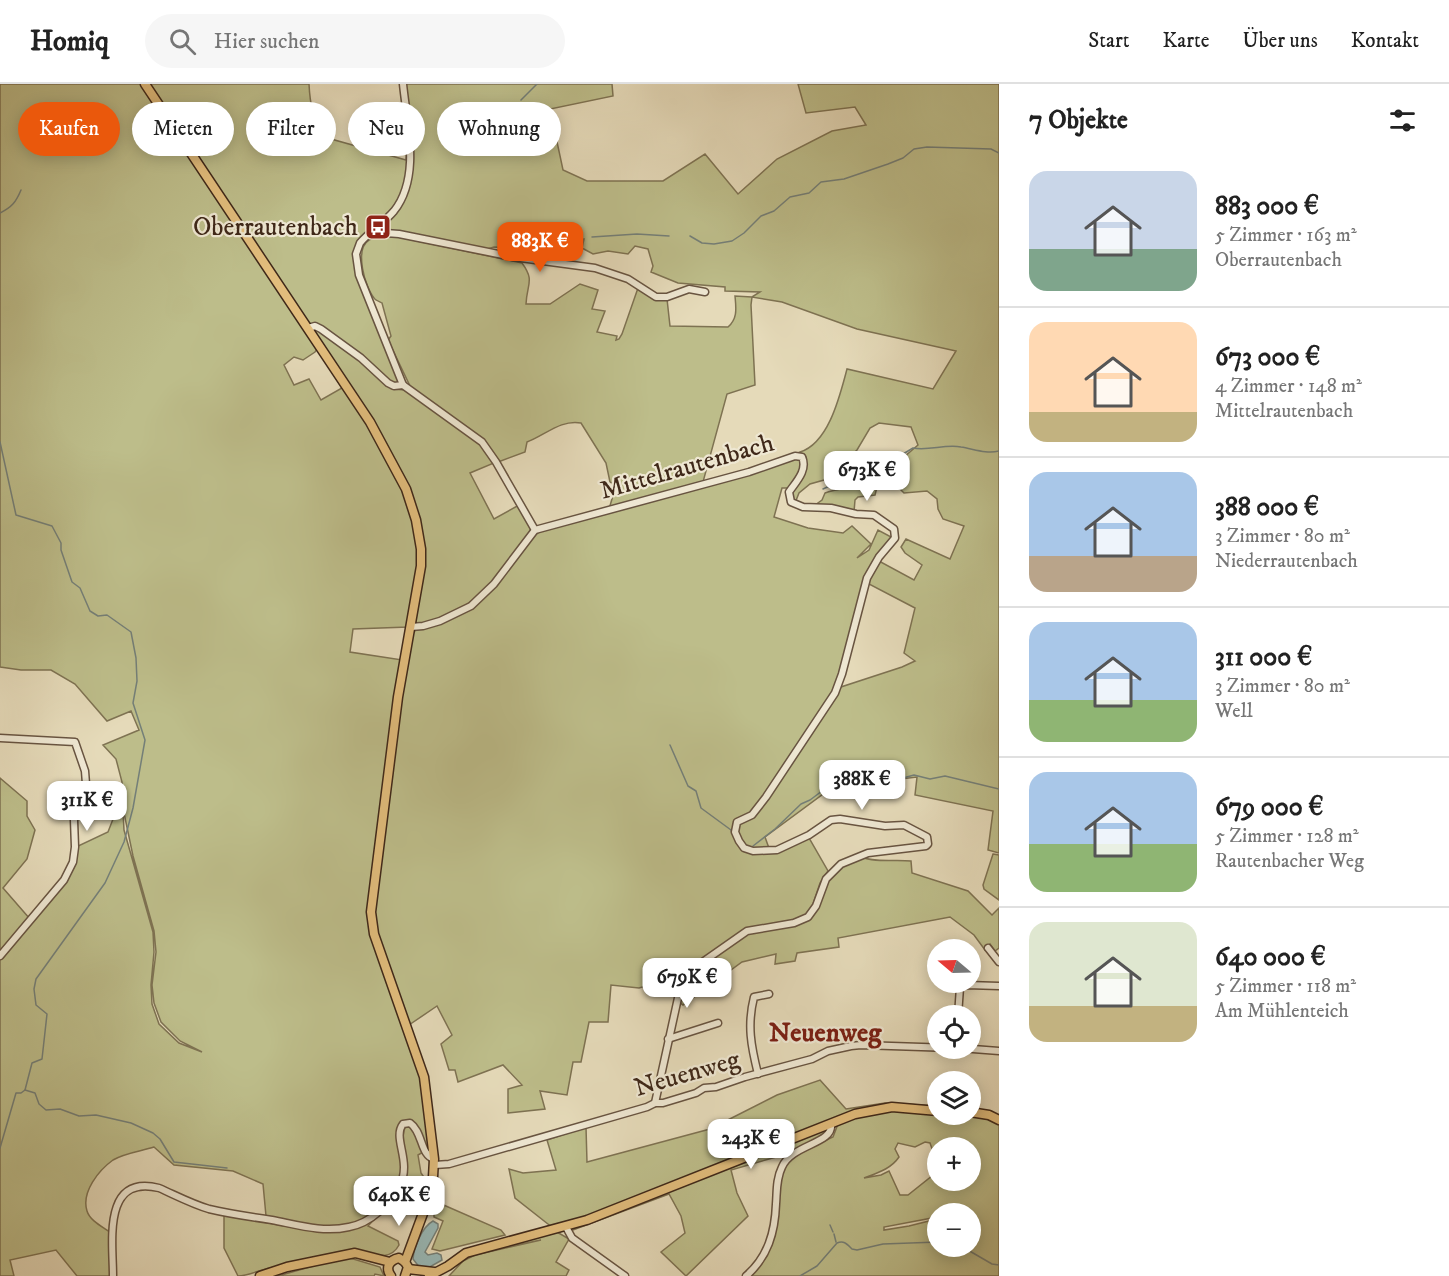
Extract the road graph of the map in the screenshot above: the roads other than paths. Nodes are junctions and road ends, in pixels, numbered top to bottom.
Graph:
1 (145, 84) edge
2 (403, 84) edge
3 (372, 232) junction
4 (705, 291) dead end
5 (308, 328) junction
6 (404, 385) junction
7 (535, 530) junction
8 (411, 627) junction
9 (0, 738) edge
10 (988, 948) dead end
11 (0, 956) edge
12 (999, 962) edge
13 (999, 986) edge
14 (769, 994) dead end
15 (959, 1005) edge
16 (717, 1023) dead end
17 (668, 1039) junction
18 (927, 1047) edge
19 (981, 1050) edge
20 (999, 1052) edge
21 (758, 1074) junction
22 (654, 1103) junction
23 (927, 1110) edge
24 (981, 1114) edge
25 (999, 1120) edge
26 (831, 1124) junction
27 (434, 1162) junction
28 (566, 1227) junction
29 (405, 1269) edge
30 (390, 1272) edge
31 (433, 1274) edge
32 (113, 1276) edge
33 (260, 1276) edge
34 (625, 1276) edge
35 (746, 1276) edge

1 - 5 main road
2 - 3 street
3 - 4 street
3 - 6 street
5 - 6 street
5 - 8 main road
6 - 7 street
7 - 8 street
7 - 17 street, Mittelrautenbach
8 - 27 main road
9 - 11 street
10 - 12 street
13 - 15 street
14 - 21 street
16 - 17 street
17 - 22 street
18 - 21 street, Neuenweg
19 - 20 street
21 - 22 street, Neuenweg
22 - 27 street, Neuenweg
23 - 26 main road
24 - 25 main road
26 - 28 main road
26 - 35 street
27 - 29 main road
27 - 32 street
28 - 31 main road
28 - 34 street
29 - 30 main road
29 - 31 main road
30 - 33 main road

